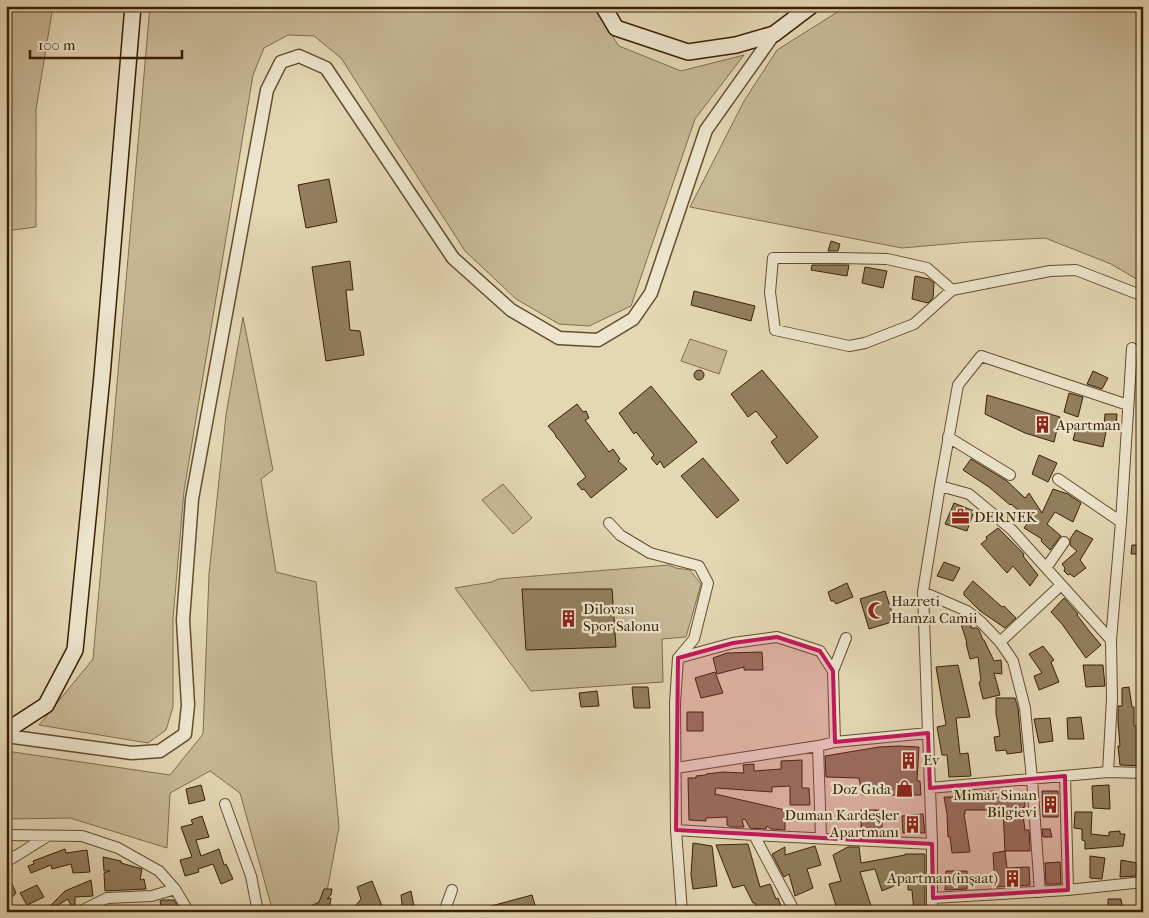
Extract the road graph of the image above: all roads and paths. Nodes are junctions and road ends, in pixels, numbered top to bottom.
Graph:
1 (133, 6) edge
2 (602, 6) edge
3 (811, 6) edge
4 (774, 34) junction
5 (952, 290) junction
6 (1143, 296) edge
7 (1132, 348) dead end
8 (1128, 405) junction
9 (948, 437) junction
10 (1010, 475) dead end
11 (1058, 479) dead end
12 (940, 486) junction
13 (608, 522) dead end
14 (1121, 522) junction
15 (1064, 542) dead end
16 (1046, 568) junction
17 (1061, 585) junction
18 (923, 592) junction
19 (846, 638) dead end
20 (1111, 640) junction
21 (1000, 642) junction
22 (678, 658) junction
23 (833, 671) junction
24 (6, 731) edge
25 (928, 733) junction
26 (6, 736) edge
27 (835, 742) junction
28 (818, 746) junction
29 (676, 768) junction
30 (1108, 772) junction
31 (1143, 773) edge
32 (1065, 776) junction
33 (1032, 779) junction
34 (930, 788) junction
35 (225, 804) dead end
36 (676, 830) junction
37 (6, 835) edge
38 (754, 835) junction
39 (50, 836) junction
40 (821, 838) junction
41 (932, 844) junction
42 (6, 862) edge
43 (1143, 882) edge
44 (175, 889) junction
45 (452, 890) dead end
46 (1068, 890) junction
47 (1040, 892) junction
48 (933, 898) junction
49 (79, 912) edge
50 (189, 912) edge
51 (258, 912) edge
52 (444, 912) edge
53 (682, 912) edge
54 (795, 912) edge
55 (932, 912) edge

1 - 24 main road
2 - 4 main road
3 - 4 main road
4 - 26 street
5 - 5 street
5 - 6 street
7 - 8 street
8 - 9 street
8 - 14 street
9 - 10 street
9 - 12 street
11 - 14 street
12 - 16 street
12 - 18 street
13 - 22 street
14 - 20 street
15 - 16 street
16 - 17 street
17 - 20 street
17 - 21 street
18 - 21 street
18 - 25 street
19 - 23 street
20 - 30 street
21 - 33 street
22 - 23 street
22 - 29 street
23 - 27 street
25 - 27 street
25 - 34 street
27 - 28 street
28 - 29 street
28 - 40 street
29 - 36 street
30 - 31 street
30 - 32 street
32 - 33 street
32 - 46 street
33 - 34 street
33 - 47 street
34 - 41 street
35 - 51 street
36 - 38 street
36 - 53 street
37 - 39 street
38 - 40 street
38 - 54 street
39 - 42 street
39 - 44 street
40 - 41 street
41 - 48 street
43 - 46 street
44 - 49 street
44 - 50 street
45 - 52 street
46 - 47 street
47 - 48 street
48 - 55 street

